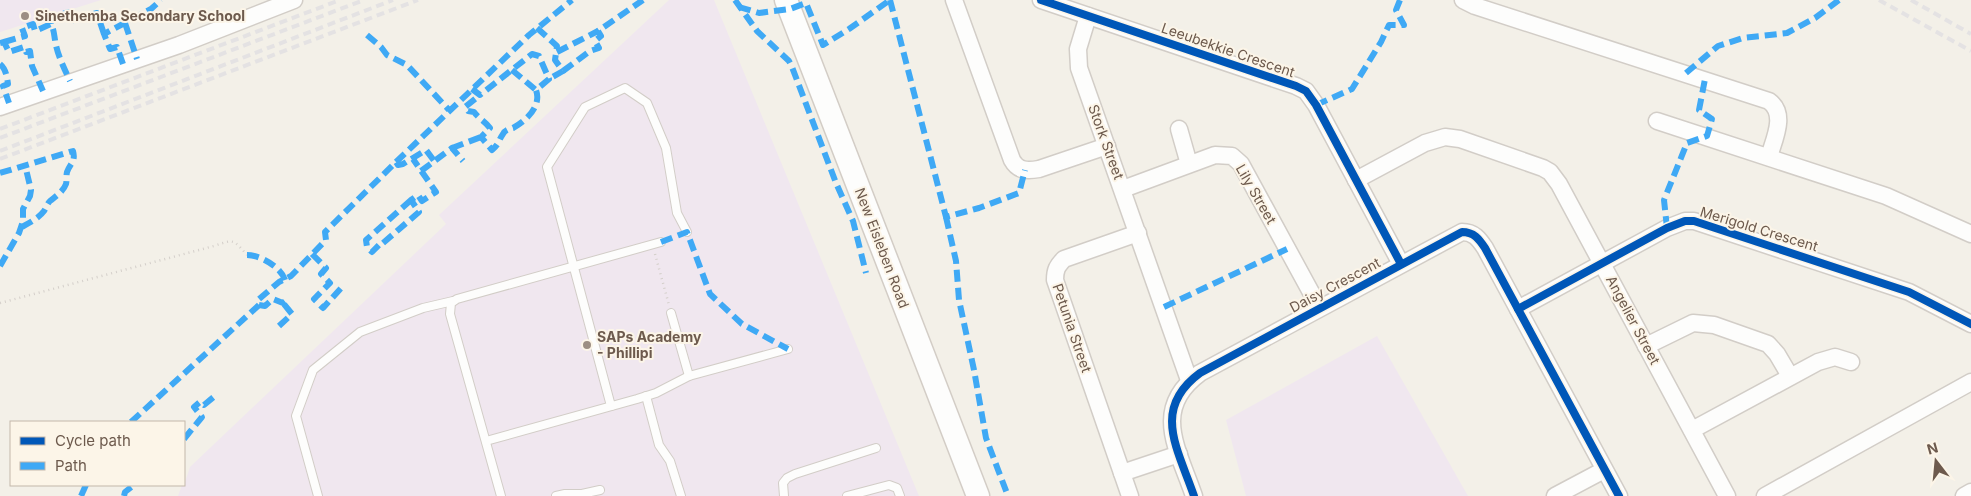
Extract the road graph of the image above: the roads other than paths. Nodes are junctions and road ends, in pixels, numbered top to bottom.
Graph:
1 (294, 0) edge
2 (786, 0) edge
3 (954, 0) edge
4 (1041, 0) edge
5 (1463, 0) edge
6 (1088, 16) junction
7 (0, 107) edge
8 (1657, 120) dead end
9 (1179, 129) dead end
10 (1107, 146) junction
11 (1770, 156) junction
12 (1189, 164) junction
13 (1356, 180) junction
14 (1123, 189) junction
15 (687, 232) dead end
16 (1138, 233) junction
17 (1971, 234) edge
18 (661, 242) dead end
19 (1602, 263) junction
20 (1401, 264) junction
21 (574, 265) junction
22 (453, 300) junction
23 (1319, 307) junction
24 (1518, 309) junction
25 (671, 313) road end
26 (1971, 324) edge
27 (1646, 346) junction
28 (788, 349) dead end
29 (1852, 362) dead end
30 (689, 376) junction
31 (1790, 376) junction
32 (1190, 380) junction
33 (1971, 382) edge
34 (646, 396) junction
35 (611, 406) junction
36 (1692, 430) junction
37 (486, 441) junction
38 (876, 448) dead end
39 (1179, 454) junction
40 (1604, 470) junction
41 (1122, 473) junction
42 (600, 490) dead end
43 (1971, 492) edge
44 (318, 496) edge
45 (501, 496) edge
46 (556, 496) edge
47 (681, 496) edge
48 (784, 496) edge
49 (847, 496) edge
50 (900, 496) edge
51 (978, 496) edge
52 (1130, 496) edge
53 (1194, 496) edge
54 (1555, 496) edge
55 (1619, 496) edge
56 (1727, 496) edge
57 (1765, 496) edge
58 (1964, 496) edge

1 - 7 street
2 - 51 main road, New Eisleben Road
3 - 10 street
4 - 6 street, Leeubekkie Crescent
5 - 11 street
6 - 10 street, Stork Street
6 - 13 street, Leeubekkie Crescent
8 - 11 street
9 - 12 street
10 - 14 street, Stork Street
11 - 17 street
12 - 14 street, Lily Street
12 - 23 street, Lily Street
13 - 19 street, Angelier Street
13 - 20 street, Leeubekkie Crescent
14 - 16 street, Stork Street
15 - 21 lane
16 - 32 street, Stork Street
16 - 41 street, Petunia Street
18 - 21 lane
19 - 24 street, Merigold Crescent
19 - 26 street, Merigold Crescent
19 - 27 street, Angelier Street
20 - 23 street, Daisy Crescent
20 - 24 street, Daisy Crescent
21 - 22 lane
21 - 35 lane
22 - 37 lane
22 - 44 lane
23 - 32 street, Daisy Crescent
24 - 40 street, Daisy Crescent
25 - 30 lane
27 - 31 street
27 - 36 street, Angelier Street
28 - 30 lane
29 - 31 street
30 - 34 lane
31 - 36 street
32 - 39 street, Daisy Crescent
33 - 57 street
34 - 35 lane
34 - 47 lane
35 - 37 lane
36 - 56 street, Angelier Street
37 - 45 lane
38 - 48 lane
39 - 41 street
39 - 53 street, Daisy Crescent
40 - 54 street
40 - 55 street, Daisy Crescent
41 - 52 street, Petunia Street
42 - 46 lane
43 - 58 street
49 - 50 lane

